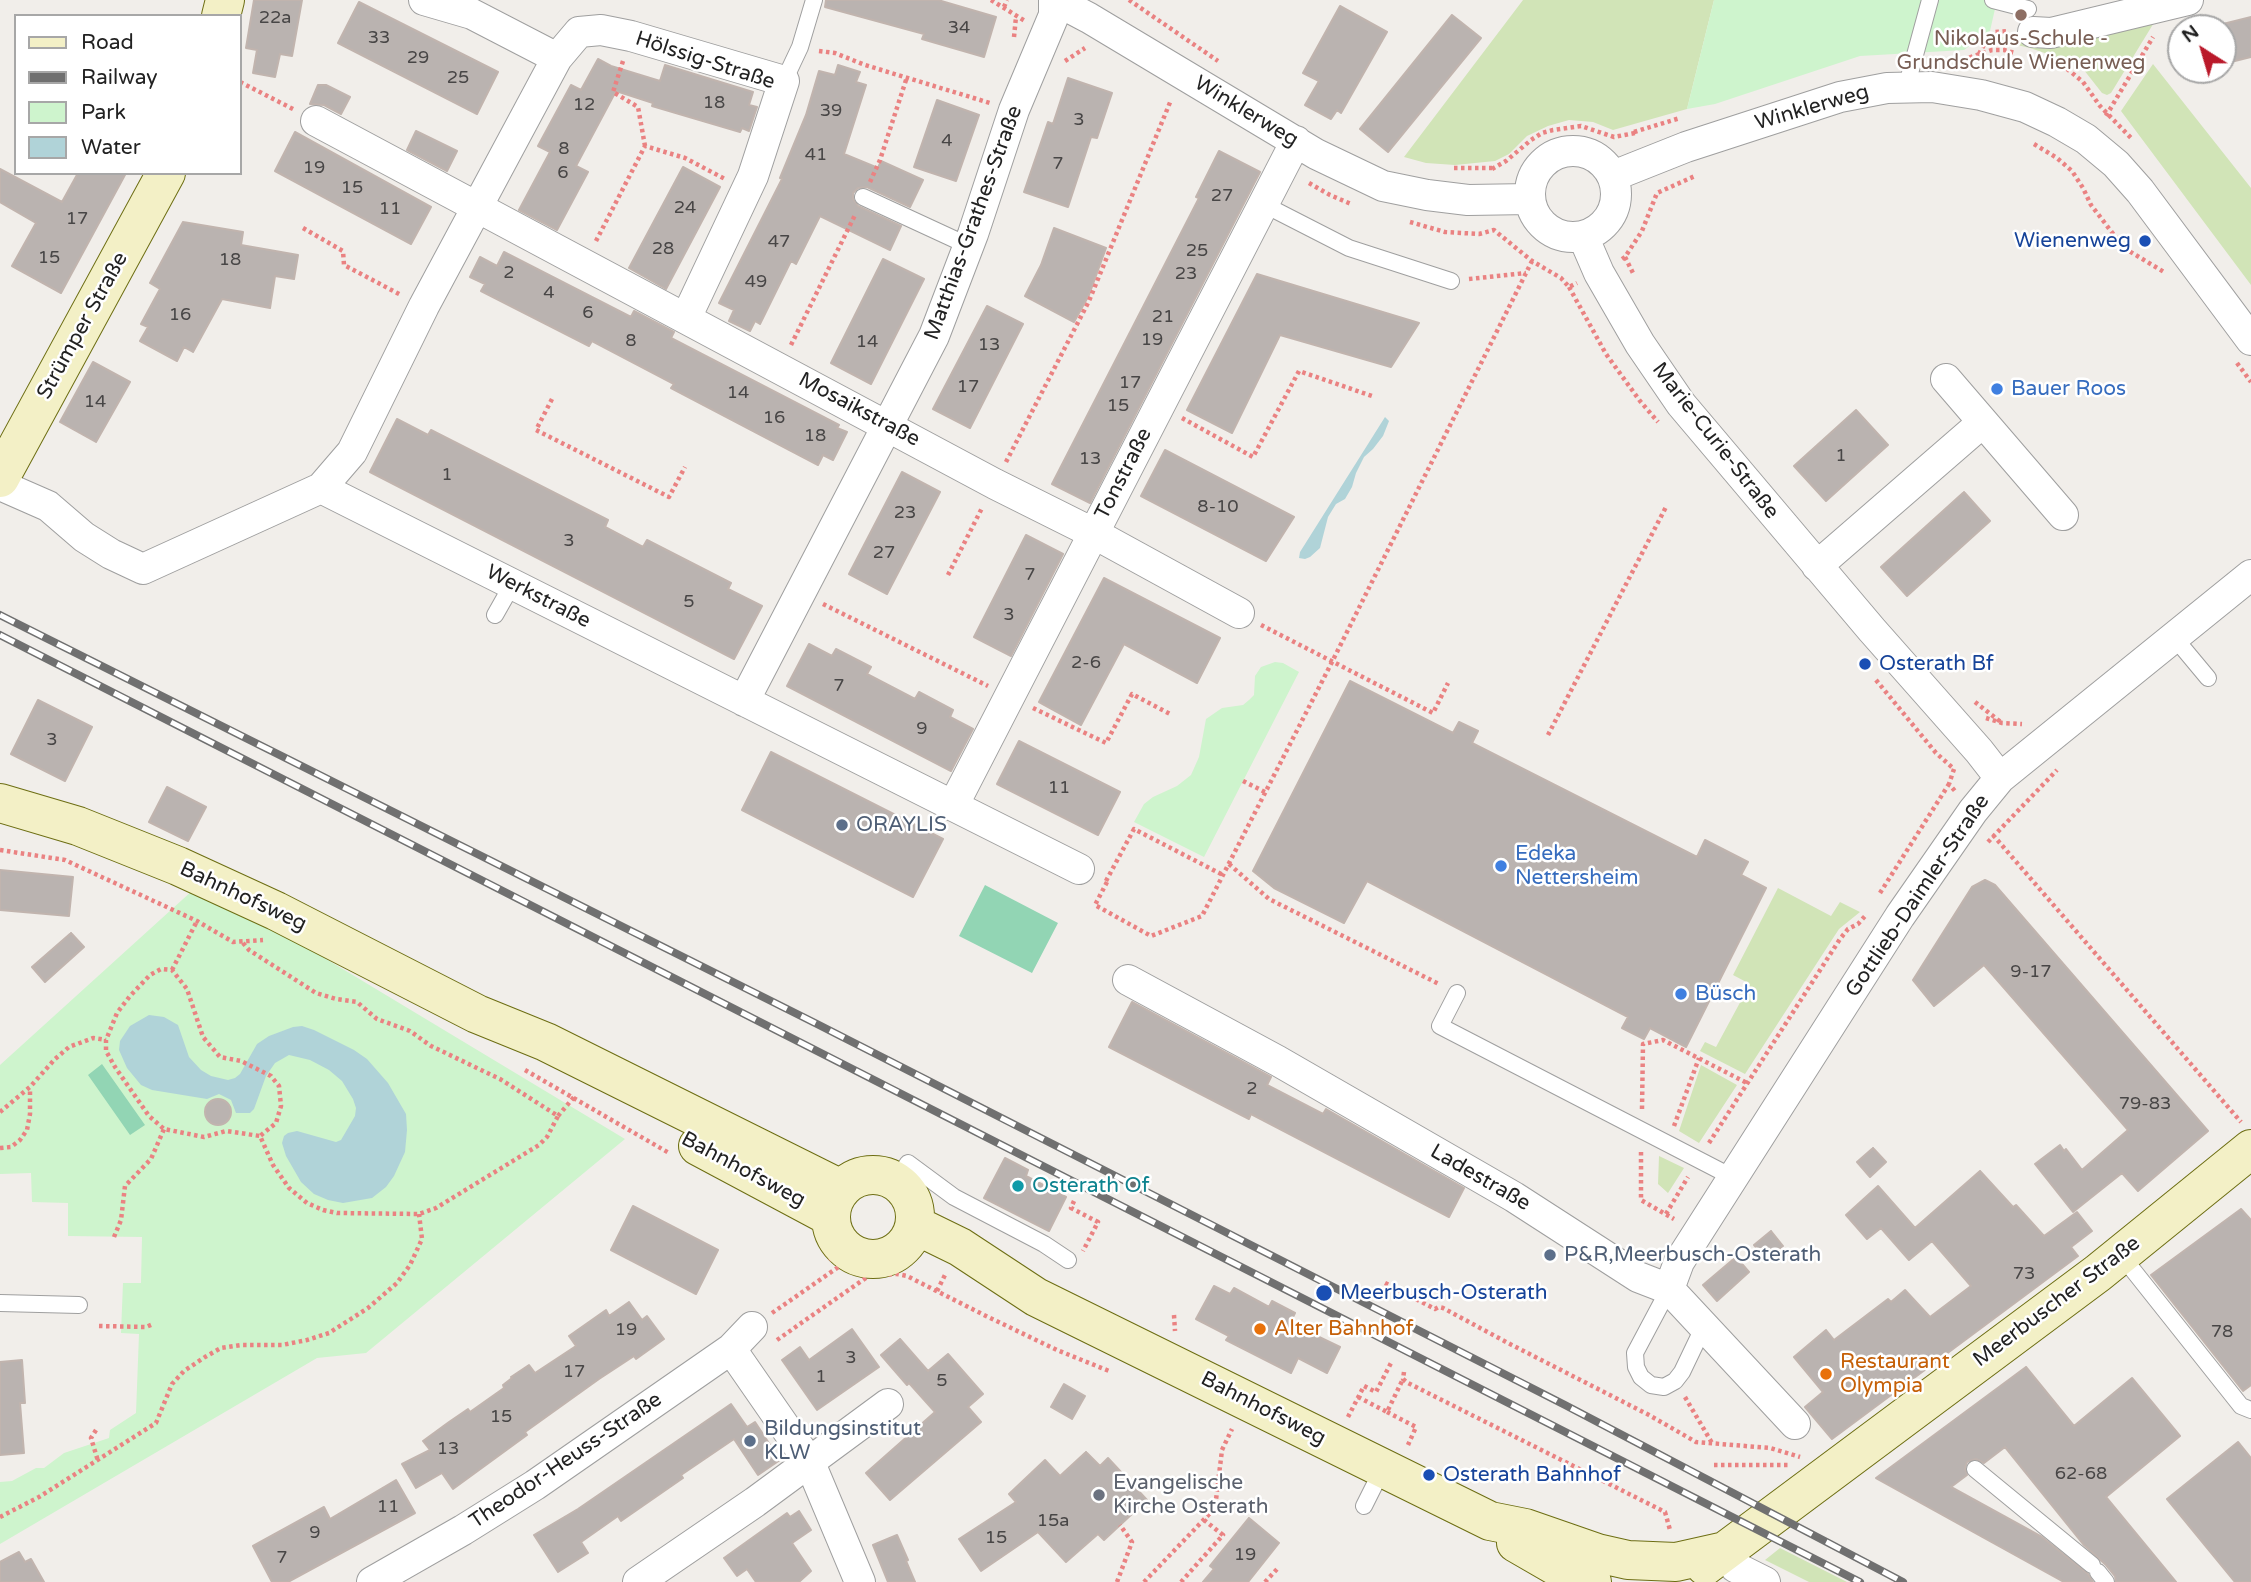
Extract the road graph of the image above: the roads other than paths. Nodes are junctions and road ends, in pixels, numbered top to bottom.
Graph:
1 (424, 0) edge
2 (814, 0) edge
3 (1055, 0) edge
4 (1930, 0) edge
5 (1993, 0) edge
6 (2181, 2) edge
7 (2031, 21) joint
8 (557, 58) junction
9 (783, 81) junction
10 (1906, 88) junction
11 (316, 121) road end
12 (1296, 141) junction
13 (165, 175) edge
14 (1613, 176) junction
15 (863, 197) road end
16 (1530, 199) junction
17 (1263, 204) junction
18 (479, 207) junction
19 (1583, 236) junction
20 (969, 246) junction
21 (1451, 281) road end
22 (687, 318) junction
23 (2243, 350) edge
24 (1946, 379) dead end
25 (1983, 423) junction
26 (887, 426) junction
27 (0, 478) edge
28 (0, 485) edge
29 (321, 488) junction
30 (2063, 515) dead end
31 (1093, 533) junction
32 (1817, 566) junction
33 (2251, 575) edge
34 (512, 584) junction
35 (1239, 613) road end
36 (495, 615) dead end
37 (2174, 636) junction
38 (2208, 678) dead end
39 (744, 701) junction
40 (2000, 778) junction
41 (0, 782) edge
42 (0, 803) edge
43 (953, 806) junction
44 (78, 826) junction
45 (1079, 869) road end
46 (1128, 979) dead end
47 (1457, 993) road end
48 (2247, 1136) edge
49 (1734, 1178) junction
50 (896, 1181) junction
51 (831, 1216) junction
52 (909, 1237) junction
53 (2121, 1255) junction
54 (1075, 1257) road end
55 (1668, 1289) junction
56 (0, 1303) edge
57 (79, 1305) dead end
58 (1704, 1326) junction
59 (752, 1327) road end
60 (736, 1356) junction
61 (888, 1404) dead end
62 (2251, 1410) edge
63 (1795, 1424) dead end
64 (810, 1463) junction
65 (1383, 1468) junction
66 (1975, 1469) dead end
67 (1364, 1506) dead end
68 (1490, 1521) junction
69 (1725, 1550) junction
70 (1636, 1571) edge
71 (2098, 1573) edge
72 (1578, 1579) edge
73 (372, 1582) edge
74 (638, 1582) edge
75 (860, 1582) edge
76 (1685, 1582) edge
77 (1765, 1582) edge

1 - 8 street
2 - 9 lane
3 - 12 street, Winklerweg
3 - 20 street, Matthias-Grathes-Straße
4 - 10 lane
5 - 7 lane
6 - 7 street
8 - 9 street, Hölssig-Straße
8 - 18 street, Hölssig-Straße
9 - 22 street, Hölssig-Straße
10 - 14 street, Winklerweg
10 - 23 street, Winklerweg
11 - 18 street
12 - 16 street, Winklerweg
12 - 17 street, Tonstraße
13 - 27 main road, Strümper Straße
14 - 16 street
14 - 19 street
15 - 20 lane
16 - 19 street
17 - 21 lane
17 - 31 street, Tonstraße
18 - 22 street, Mosaikstraße
18 - 29 street, Hölssig-Straße
19 - 32 street, Marie-Curie-Straße
20 - 26 street, Matthias-Grathes-Straße
22 - 26 street, Mosaikstraße
24 - 25 street
25 - 30 street
25 - 32 street
26 - 31 street, Mosaikstraße
26 - 39 street, Matthias-Grathes-Straße
28 - 29 street
29 - 34 street, Werkstraße
31 - 35 street, Mosaikstraße
31 - 43 street, Tonstraße
32 - 40 street, Marie-Curie-Straße
33 - 37 street, Gottlieb-Daimler-Straße
34 - 36 lane
34 - 39 street, Werkstraße
37 - 38 lane
37 - 40 street, Gottlieb-Daimler-Straße
39 - 43 street, Werkstraße
40 - 49 street, Gottlieb-Daimler-Straße
41 - 44 main road
42 - 44 main road, Bahnhofsweg
43 - 45 street, Werkstraße
44 - 51 main road, Bahnhofsweg
46 - 55 street, Ladestraße
47 - 49 lane
48 - 53 main road, Meerbuscher Straße
49 - 55 street, Gottlieb-Daimler-Straße
50 - 51 main road
50 - 52 main road
50 - 54 lane
51 - 52 main road
52 - 65 main road, Bahnhofsweg
53 - 62 lane
53 - 69 main road, Meerbuscher Straße
55 - 58 street, Ladestraße
55 - 58 lane
56 - 57 lane
58 - 63 street, Ladestraße
59 - 60 street, Theodor-Heuss-Straße
60 - 64 street
60 - 73 street, Theodor-Heuss-Straße
61 - 64 street
64 - 74 street
64 - 75 street
65 - 67 lane
65 - 68 main road, Bahnhofsweg
66 - 71 lane
68 - 70 main road, Bahnhofsweg
68 - 72 main road, Bahnhofsweg
69 - 70 main road, Meerbuscher Straße
69 - 76 main road, Meerbuscher Straße
69 - 77 street

